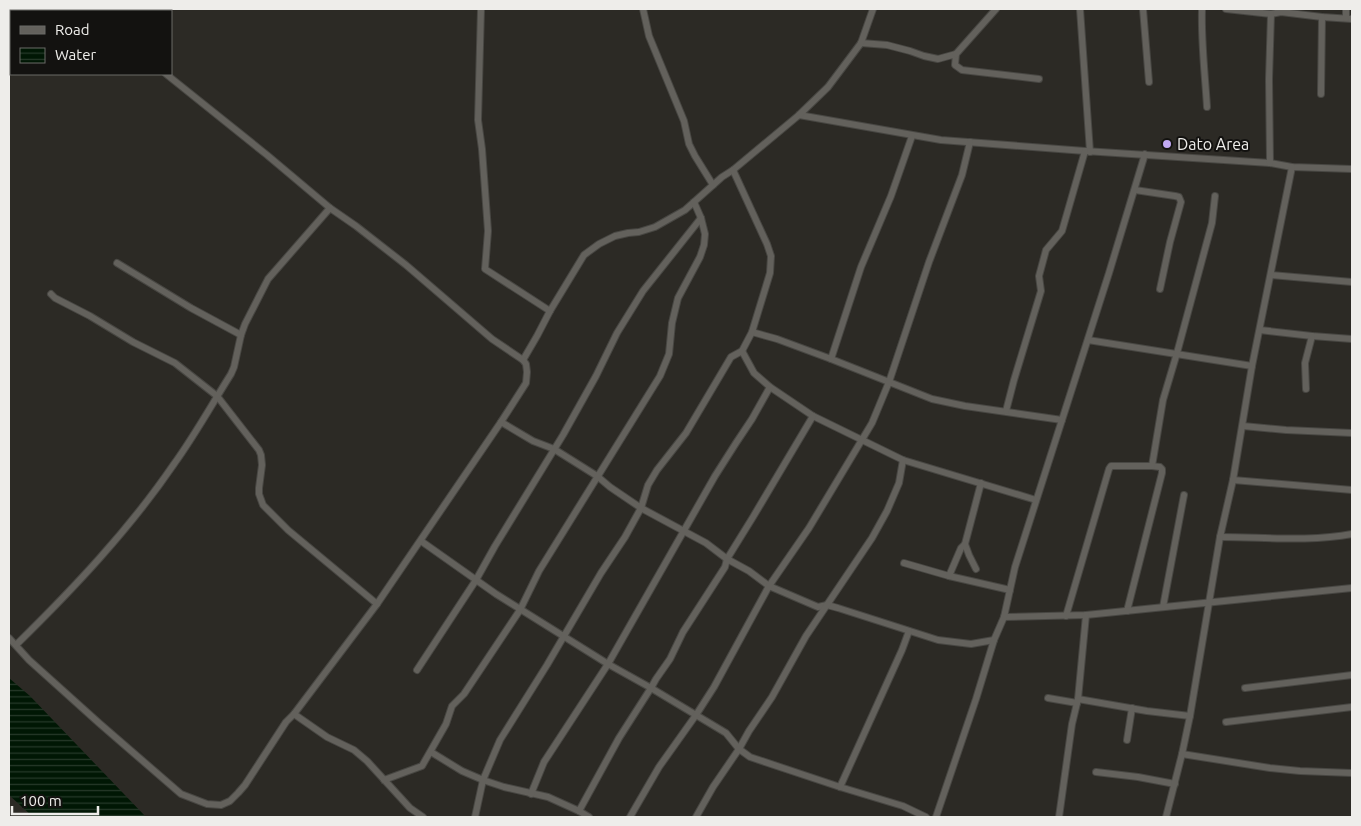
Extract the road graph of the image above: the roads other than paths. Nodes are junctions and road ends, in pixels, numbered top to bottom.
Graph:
1 (481, 9) edge
2 (643, 9) edge
3 (873, 9) edge
4 (996, 9) edge
5 (1080, 9) edge
6 (1142, 9) edge
7 (1202, 9) edge
8 (1226, 9) edge
9 (1346, 9) edge
10 (1281, 10) edge
11 (1270, 14) junction
12 (1322, 17) junction
13 (1349, 18) edge
14 (861, 43) junction
15 (956, 54) junction
16 (167, 75) edge
17 (1039, 79) dead end
18 (1149, 82) dead end
19 (1321, 94) dead end
20 (1207, 107) dead end
21 (799, 115) junction
22 (912, 136) junction
23 (970, 142) junction
24 (1088, 151) junction
25 (1146, 154) junction
26 (1270, 163) junction
27 (1292, 167) junction
28 (1352, 169) edge
29 (733, 170) junction
30 (713, 185) junction
31 (1135, 190) junction
32 (1215, 196) dead end
33 (694, 202) junction
34 (330, 208) junction
35 (702, 218) junction
36 (117, 264) dead end
37 (1271, 275) junction
38 (1352, 282) edge
39 (1160, 289) dead end
40 (51, 294) dead end
41 (550, 311) junction
42 (1260, 330) junction
43 (752, 332) junction
44 (241, 335) junction
45 (1312, 336) junction
46 (1352, 339) edge
47 (1088, 340) junction
48 (742, 351) junction
49 (1177, 354) junction
50 (831, 359) junction
51 (523, 360) junction
52 (1252, 366) junction
53 (888, 382) junction
54 (770, 387) junction
55 (1306, 388) dead end
56 (217, 396) junction
57 (1006, 412) junction
58 (813, 416) junction
59 (1062, 420) junction
60 (501, 422) junction
61 (1242, 426) junction
62 (1352, 433) edge
63 (863, 441) junction
64 (554, 449) junction
65 (903, 460) junction
66 (1152, 466) junction
67 (597, 476) junction
68 (1233, 480) junction
69 (981, 483) junction
70 (1352, 490) edge
71 (1184, 495) dead end
72 (1036, 500) junction
73 (641, 508) junction
74 (685, 531) junction
75 (1352, 534) edge
76 (1220, 536) junction
77 (421, 541) junction
78 (965, 544) junction
79 (726, 559) junction
80 (904, 563) dead end
81 (976, 569) dead end
82 (948, 576) junction
83 (476, 580) junction
84 (769, 586) junction
85 (1352, 588) edge
86 (1010, 590) junction
87 (1209, 602) junction
88 (377, 604) junction
89 (827, 605) junction
90 (1163, 607) junction
91 (520, 610) junction
92 (1127, 611) junction
93 (1086, 615) junction
94 (1066, 616) junction
95 (1004, 617) junction
96 (909, 631) junction
97 (564, 636) junction
98 (9, 638) edge
99 (994, 640) junction
100 (16, 645) junction
101 (608, 664) junction
102 (417, 670) dead end
103 (1352, 675) edge
104 (651, 688) junction
105 (1245, 688) dead end
106 (1048, 698) dead end
107 (1077, 701) junction
108 (1352, 707) edge
109 (1132, 708) junction
110 (294, 714) junction
111 (696, 715) junction
112 (1190, 716) junction
113 (1226, 722) dead end
114 (1127, 740) dead end
115 (739, 749) junction
116 (431, 752) junction
117 (1182, 754) junction
118 (1096, 772) dead end
119 (1352, 773) edge
120 (384, 780) junction
121 (483, 780) junction
122 (1175, 784) junction
123 (840, 788) junction
124 (531, 794) junction
125 (579, 811) junction
126 (423, 817) edge
127 (475, 817) edge
128 (589, 817) edge
129 (630, 817) edge
130 (696, 817) edge
131 (926, 817) edge
132 (936, 817) edge
133 (1059, 817) edge
134 (1166, 817) edge

1 - 41 street
2 - 30 street
3 - 14 street
4 - 15 street
5 - 24 street
6 - 18 street
7 - 20 street
8 - 11 street
9 - 13 street
10 - 11 street
10 - 12 street
11 - 26 street
12 - 13 street
12 - 19 street
14 - 15 street
14 - 21 street
15 - 17 street
16 - 34 street
21 - 22 street
21 - 29 street
22 - 23 street
22 - 50 street
23 - 24 street
23 - 53 street
24 - 25 street
24 - 57 street
25 - 26 street
25 - 31 street
26 - 27 street
27 - 28 street
27 - 37 street
29 - 30 street
29 - 43 street
30 - 33 street
31 - 39 street
31 - 47 street
32 - 49 street
33 - 35 street
33 - 41 street
34 - 44 street
34 - 51 street
35 - 64 street
35 - 67 street
36 - 44 street
37 - 38 street
37 - 42 street
40 - 56 street
41 - 51 street
42 - 45 street
42 - 52 street
43 - 48 street
43 - 50 street
44 - 56 street
45 - 46 street
45 - 55 street
47 - 49 street
47 - 59 street
48 - 54 street
48 - 73 street
49 - 52 street
49 - 66 street
50 - 53 street
51 - 60 street
52 - 61 street
53 - 57 street
53 - 63 street
54 - 58 street
54 - 74 street
56 - 88 street
56 - 100 street
57 - 59 street
58 - 63 street
58 - 79 street
59 - 72 street
60 - 64 street
60 - 77 street
61 - 62 street
61 - 68 street
63 - 65 street
63 - 84 street
64 - 67 street
64 - 83 street
65 - 69 street
65 - 89 street
66 - 92 street
66 - 94 street
67 - 73 street
67 - 91 street
68 - 70 street
68 - 76 street
69 - 72 street
69 - 78 street
71 - 90 street
72 - 86 street
73 - 74 street
73 - 97 street
74 - 79 street
74 - 101 street
75 - 76 street
76 - 87 street
77 - 83 street
77 - 88 street
78 - 81 street
78 - 82 street
79 - 84 street
79 - 104 street
80 - 82 street
82 - 86 street
83 - 91 street
83 - 102 street
84 - 89 street
84 - 111 street
85 - 87 street
86 - 95 street
87 - 90 street
87 - 112 street
88 - 110 street
89 - 96 street
89 - 115 street
90 - 92 street
91 - 97 street
91 - 116 street
92 - 93 street
93 - 94 street
93 - 107 street
94 - 95 street
95 - 99 street
96 - 99 street
96 - 123 street
97 - 101 street
97 - 121 street
98 - 100 street
99 - 132 street
100 - 110 street
101 - 104 street
101 - 124 street
103 - 105 street
104 - 111 street
104 - 125 street
106 - 107 street
107 - 109 street
107 - 133 street
108 - 113 street
109 - 112 street
109 - 114 street
110 - 120 street
111 - 115 street
111 - 129 street
112 - 117 street
115 - 123 street
115 - 130 street
116 - 120 street
116 - 121 street
117 - 119 street
117 - 122 street
118 - 122 street
120 - 126 street
121 - 124 street
121 - 127 street
122 - 134 street
123 - 131 street
124 - 125 street
125 - 128 street

